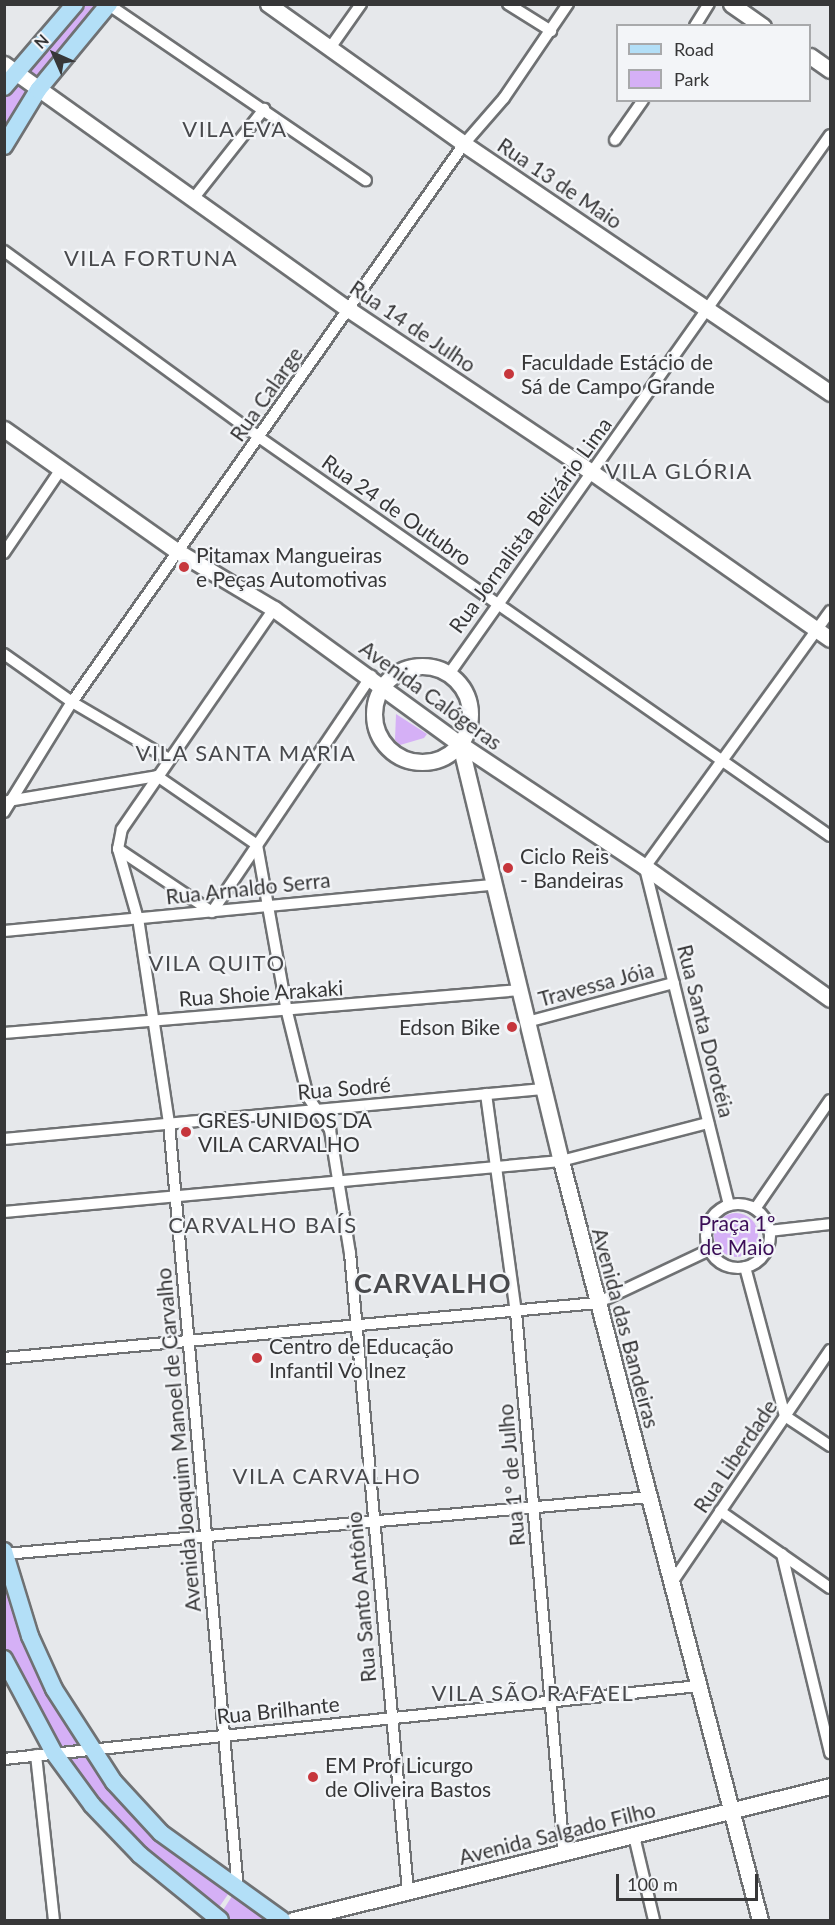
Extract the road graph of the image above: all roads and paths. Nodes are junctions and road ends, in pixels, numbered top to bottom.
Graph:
1 (75, 4) edge
2 (267, 4) edge
3 (361, 4) edge
4 (508, 4) edge
5 (568, 4) edge
6 (710, 4) edge
7 (731, 4) edge
8 (109, 5) edge
9 (696, 24) edge
10 (760, 24) edge
11 (551, 31) junction
12 (330, 48) junction
13 (811, 57) edge
14 (10, 68) edge
15 (831, 70) edge
16 (4, 87) edge
17 (38, 90) junction
18 (642, 102) edge
19 (264, 109) junction
20 (831, 135) edge
21 (615, 140) dead end
22 (464, 144) junction
23 (4, 146) edge
24 (366, 180) dead end
25 (193, 199) junction
26 (4, 251) edge
27 (709, 308) junction
28 (348, 309) junction
29 (831, 393) edge
30 (4, 429) edge
31 (260, 438) junction
32 (62, 469) junction
33 (593, 473) junction
34 (177, 551) junction
35 (4, 553) edge
36 (498, 604) junction
37 (274, 609) junction
38 (831, 611) edge
39 (818, 630) junction
40 (831, 639) edge
41 (4, 654) edge
42 (449, 674) junction
43 (377, 681) junction
44 (72, 702) junction
45 (460, 744) junction
46 (169, 759) junction
47 (722, 760) junction
48 (158, 776) junction
49 (8, 801) edge
50 (4, 812) edge
51 (831, 836) edge
52 (257, 844) junction
53 (118, 849) junction
54 (645, 867) junction
55 (495, 885) junction
56 (267, 905) junction
57 (212, 912) junction
58 (138, 919) junction
59 (4, 931) edge
60 (674, 984) junction
61 (520, 990) junction
62 (831, 999) edge
63 (287, 1012) junction
64 (154, 1020) junction
65 (527, 1022) junction
66 (4, 1033) edge
67 (543, 1089) junction
68 (486, 1094) junction
69 (831, 1100) edge
70 (314, 1110) junction
71 (169, 1123) junction
72 (708, 1123) junction
73 (4, 1139) edge
74 (561, 1161) junction
75 (495, 1168) junction
76 (339, 1180) junction
77 (176, 1196) junction
78 (729, 1205) junction
79 (755, 1209) junction
80 (4, 1212) edge
81 (831, 1224) edge
82 (769, 1231) junction
83 (709, 1250) junction
84 (745, 1267) junction
85 (597, 1303) junction
86 (516, 1312) junction
87 (357, 1326) junction
88 (189, 1341) junction
89 (831, 1350) edge
90 (4, 1358) edge
91 (785, 1416) junction
92 (831, 1446) edge
93 (650, 1497) junction
94 (533, 1507) junction
95 (720, 1511) junction
96 (374, 1521) junction
97 (206, 1536) junction
98 (5, 1552) edge
99 (782, 1554) junction
100 (671, 1584) junction
101 (831, 1588) edge
102 (4, 1659) edge
103 (698, 1686) junction
104 (550, 1702) junction
105 (392, 1718) junction
106 (224, 1735) junction
107 (90, 1749) junction
108 (54, 1753) junction
109 (831, 1753) edge
110 (36, 1755) junction
111 (4, 1758) edge
112 (831, 1786) edge
113 (730, 1812) junction
114 (634, 1836) junction
115 (564, 1853) junction
116 (238, 1890) junction
117 (408, 1892) junction
118 (54, 1920) edge
119 (220, 1920) edge
120 (282, 1920) edge
121 (293, 1920) edge
122 (654, 1920) edge
123 (760, 1920) edge

1 - 14 main road
2 - 12 street, Rua 13 de Maio
3 - 12 street
4 - 11 street
5 - 11 street, Rua Calarge
6 - 9 street
7 - 10 street
8 - 17 main road
8 - 19 street
11 - 22 street, Rua Calarge
12 - 22 street, Rua 13 de Maio
13 - 15 street
14 - 16 main road
14 - 17 street, Rua 14 de Julho
17 - 23 main road
17 - 25 street, Rua 14 de Julho
18 - 21 street
19 - 24 street
19 - 25 street
20 - 27 street, Rua Jornalista Belizário Lima
22 - 27 street, Rua 13 de Maio
22 - 28 street, Rua Calarge
25 - 28 street, Rua 14 de Julho
26 - 31 street, Rua 24 de Outubro
27 - 29 street, Rua 13 de Maio
27 - 33 street, Rua Jornalista Belizário Lima
28 - 31 street, Rua Calarge
28 - 33 street, Rua 14 de Julho
30 - 32 street, Avenida Calógeras
31 - 34 street, Rua Calarge
31 - 36 street, Rua 24 de Outubro
32 - 34 street, Avenida Calógeras
32 - 35 street
33 - 36 street, Rua Jornalista Belizário Lima
33 - 39 street, Rua 14 de Julho
34 - 37 street, Avenida Calógeras
34 - 44 street, Rua Calarge
36 - 42 street, Rua Jornalista Belizário Lima
36 - 47 street, Rua 24 de Outubro
37 - 43 street, Avenida Calógeras
37 - 46 street
38 - 39 street
39 - 40 street, Rua 14 de Julho
39 - 47 street
41 - 44 street
42 - 43 street
42 - 45 street
43 - 45 street, Avenida Calógeras
43 - 45 street
43 - 52 street
44 - 46 street
44 - 49 street, Rua Calarge
45 - 54 street, Avenida Calógeras
45 - 55 street, Avenida das Bandeiras
46 - 48 street
47 - 51 street, Rua 24 de Outubro
47 - 54 street
48 - 49 street
48 - 52 street
48 - 53 street
49 - 50 street, Rua Calarge
52 - 56 street, Rua Santo Antônio
52 - 57 street
53 - 57 street
53 - 58 street, Avenida Joaquim Manoel de Carvalho
54 - 60 street, Rua Santa Dorotéia
54 - 62 street, Avenida Calógeras
55 - 56 street, Rua Arnaldo Serra
55 - 61 street, Avenida das Bandeiras
56 - 57 street, Rua Arnaldo Serra
56 - 63 street, Rua Santo Antônio
57 - 58 street, Rua Arnaldo Serra
58 - 59 street, Rua Arnaldo Serra
58 - 64 street, Avenida Joaquim Manoel de Carvalho
60 - 65 street, Travessa Jóia
60 - 72 street, Rua Santa Dorotéia
61 - 63 street, Rua Shoie Arakaki
61 - 65 street, Avenida das Bandeiras
63 - 64 street, Rua Shoie Arakaki
63 - 70 street, Rua Santo Antônio
64 - 66 street, Rua Shoie Arakaki
64 - 71 street, Avenida Joaquim Manoel de Carvalho
65 - 67 street, Avenida das Bandeiras
67 - 68 street, Rua Sodré
67 - 74 street, Avenida das Bandeiras
68 - 70 street, Rua Sodré
68 - 75 street, Rua 1º de Julho
69 - 79 street
70 - 71 street, Rua Sodré
70 - 76 street, Rua Santo Antônio
71 - 73 street, Rua Sodré
71 - 77 street, Avenida Joaquim Manoel de Carvalho
72 - 74 street
72 - 78 street, Rua Santa Dorotéia
74 - 75 street
74 - 85 street, Avenida das Bandeiras
75 - 76 street
75 - 86 street, Rua 1º de Julho
76 - 77 street
76 - 87 street, Rua Santo Antônio
77 - 80 street
77 - 88 street, Avenida Joaquim Manoel de Carvalho
78 - 79 street
78 - 83 street
79 - 82 street
81 - 82 street
82 - 84 street
83 - 84 street
83 - 85 street
84 - 91 street
85 - 86 street
85 - 93 street, Avenida das Bandeiras
86 - 87 street
86 - 94 street, Rua 1º de Julho
87 - 88 street
87 - 96 street, Rua Santo Antônio
88 - 90 street
88 - 97 street, Avenida Joaquim Manoel de Carvalho
89 - 91 street, Rua Liberdade
91 - 92 street
91 - 95 street, Rua Liberdade
93 - 94 street
93 - 100 street, Avenida das Bandeiras
94 - 96 street
94 - 104 street, Rua 1º de Julho
95 - 99 street
95 - 100 street, Rua Liberdade
96 - 97 street
96 - 105 street, Rua Santo Antônio
97 - 98 street
97 - 106 street, Avenida Joaquim Manoel de Carvalho
98 - 107 main road
99 - 101 street
99 - 109 street
100 - 103 street, Avenida das Bandeiras
102 - 108 main road
103 - 104 street, Rua Brilhante
103 - 113 street, Avenida das Bandeiras
104 - 105 street, Rua Brilhante
104 - 115 street, Rua 1º de Julho
105 - 106 street, Rua Brilhante
105 - 117 street, Rua Santo Antônio
106 - 107 street, Rua Brilhante
106 - 116 street, Avenida Joaquim Manoel de Carvalho
107 - 108 street, Rua Brilhante
107 - 116 main road
108 - 110 street, Rua Brilhante
108 - 119 main road
110 - 111 street, Rua Brilhante
110 - 118 street
112 - 113 street, Avenida Salgado Filho
113 - 114 street, Avenida Salgado Filho
113 - 123 street, Avenida das Bandeiras
114 - 115 street, Avenida Salgado Filho
114 - 122 street
115 - 117 street, Avenida Salgado Filho
116 - 120 main road
117 - 121 street, Avenida Salgado Filho

